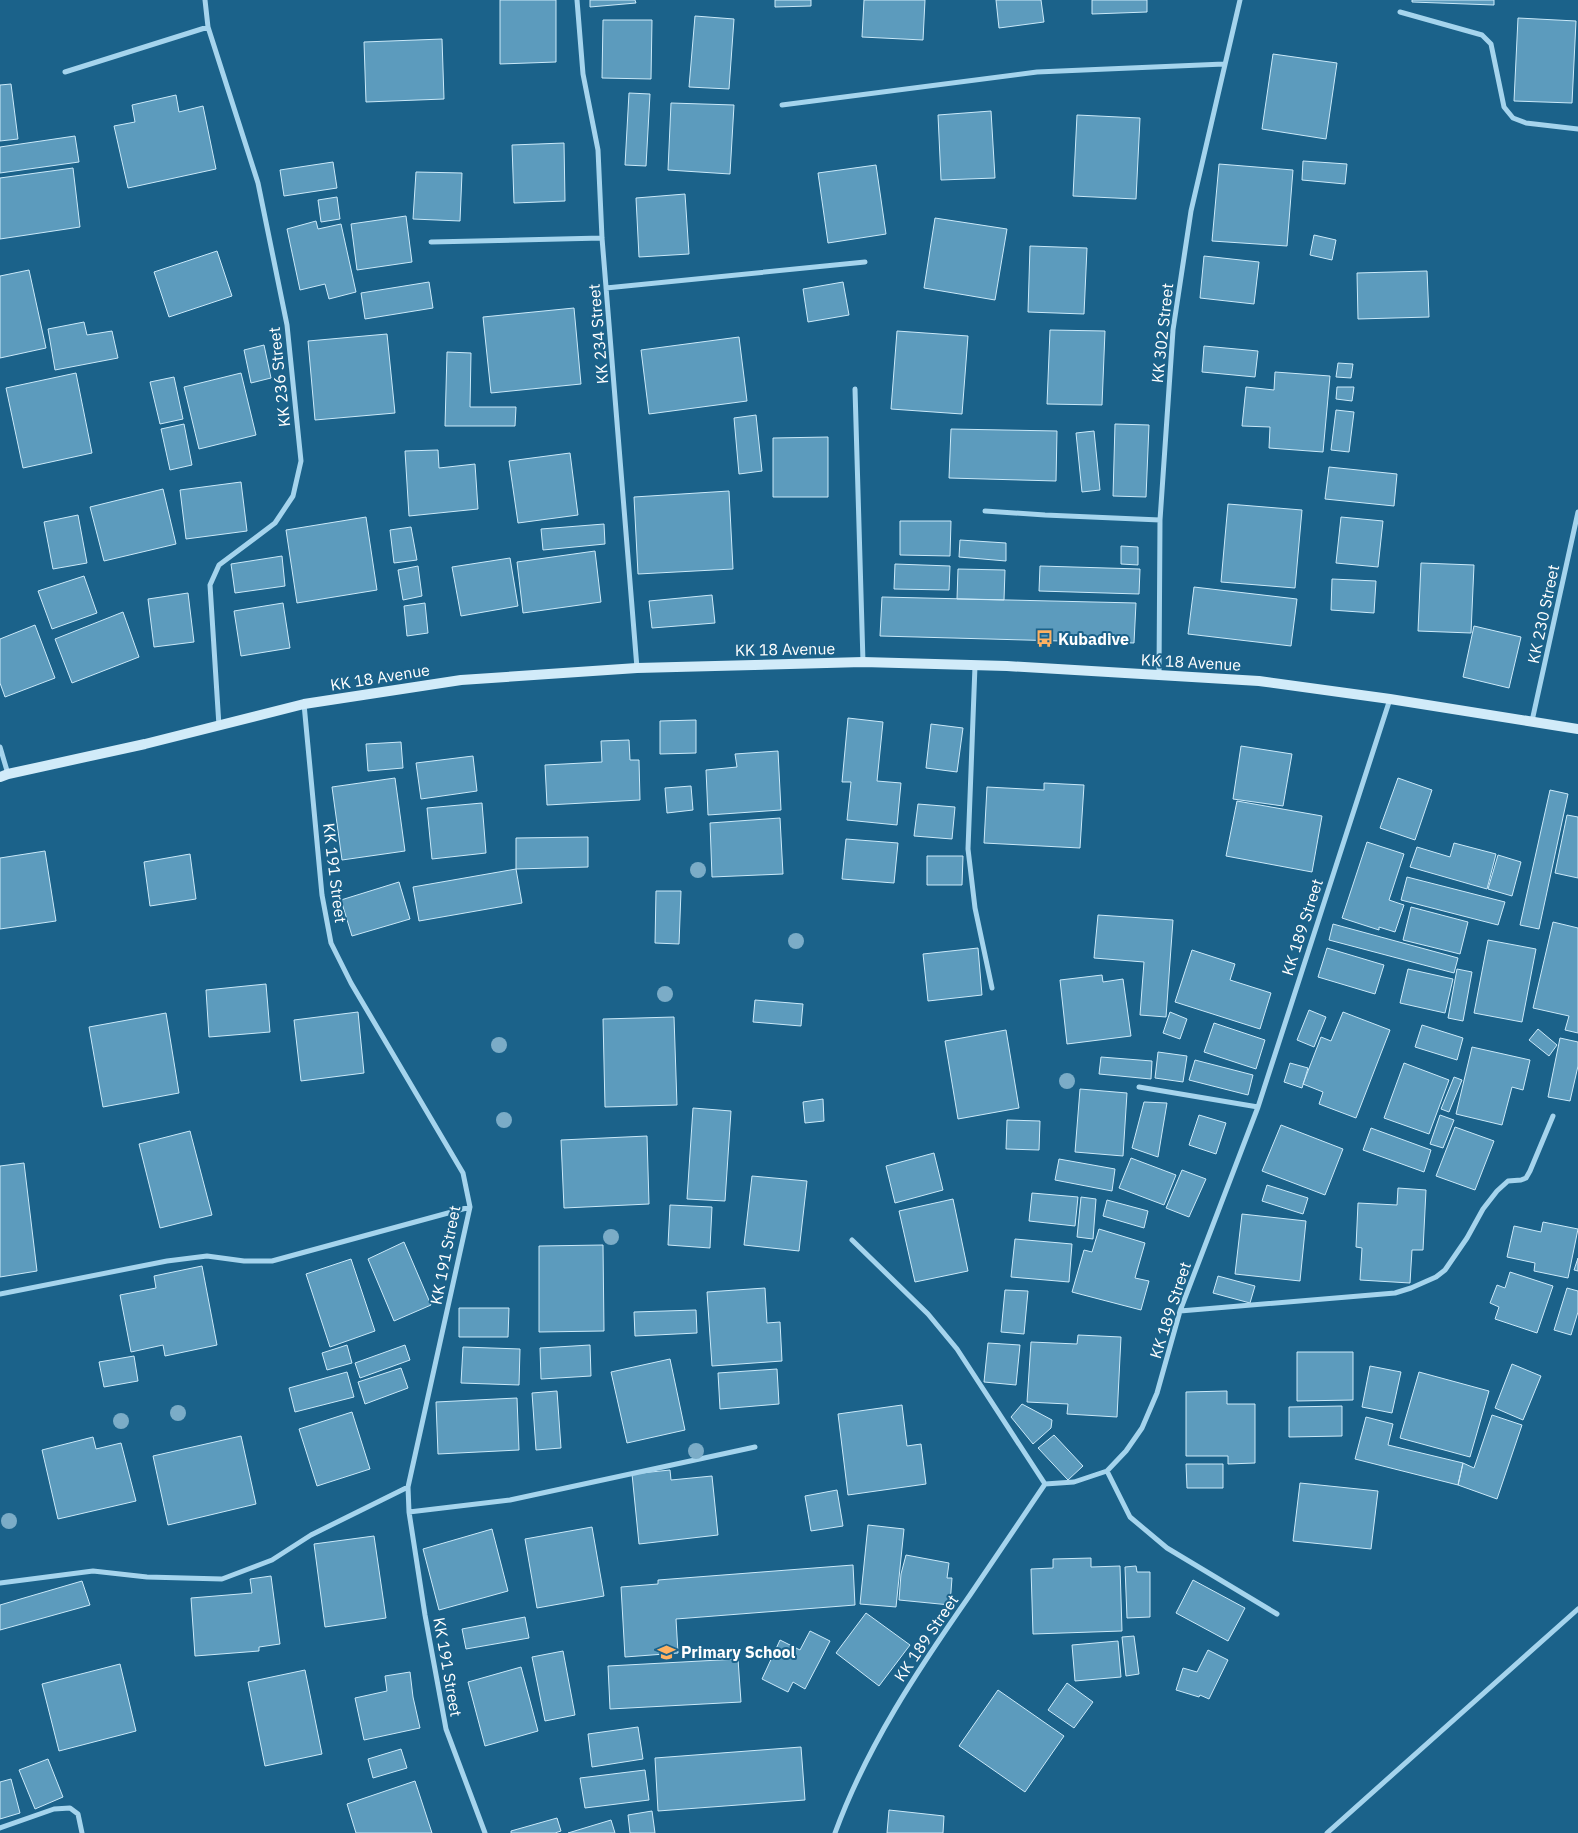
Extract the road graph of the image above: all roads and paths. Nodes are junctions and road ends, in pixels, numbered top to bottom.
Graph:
1 (205, 0) edge
2 (577, 0) edge
3 (1240, 0) edge
4 (1400, 12) dead end
5 (208, 27) junction
6 (1224, 64) junction
7 (65, 72) dead end
8 (782, 106) dead end
9 (1578, 128) edge
10 (602, 238) junction
11 (431, 242) dead end
12 (865, 262) dead end
13 (606, 288) junction
14 (855, 389) dead end
15 (985, 511) dead end
16 (1578, 512) edge
17 (1160, 520) junction
18 (863, 662) junction
19 (976, 666) junction
20 (636, 668) junction
21 (1159, 675) junction
22 (1390, 699) junction
23 (304, 704) junction
24 (1532, 721) junction
25 (219, 726) junction
26 (1578, 729) edge
27 (0, 747) edge
28 (4, 775) edge
29 (992, 988) dead end
30 (1139, 1087) dead end
31 (1258, 1107) junction
32 (1553, 1116) dead end
33 (470, 1207) junction
34 (852, 1240) dead end
35 (0, 1294) edge
36 (1180, 1312) junction
37 (755, 1447) dead end
38 (1107, 1471) junction
39 (1045, 1484) junction
40 (408, 1487) junction
41 (408, 1512) junction
42 (0, 1582) edge
43 (1578, 1609) edge
44 (1277, 1614) dead end
45 (0, 1828) edge
46 (82, 1833) edge
47 (485, 1833) edge
48 (835, 1833) edge
49 (1327, 1833) edge

1 - 5 street, KK 236 Street
2 - 10 street, KK 234 Street
3 - 6 street, KK 302 Street
4 - 9 street
5 - 7 street
5 - 25 street, KK 236 Street
6 - 8 street
6 - 17 street, KK 302 Street
10 - 11 street
10 - 13 street, KK 234 Street
12 - 13 street
13 - 20 street, KK 234 Street
14 - 18 street
15 - 17 street
16 - 24 street, KK 230 Street
17 - 21 street, KK 302 Street
18 - 19 main road, KK 18 Avenue
18 - 20 main road, KK 18 Avenue
19 - 21 main road, KK 18 Avenue
19 - 29 street
20 - 23 main road, KK 18 Avenue
21 - 22 main road, KK 18 Avenue
22 - 24 main road, KK 18 Avenue
22 - 31 street, KK 189 Street
23 - 25 main road, KK 18 Avenue
23 - 33 street, KK 191 Street
24 - 26 main road, KK 18 Avenue
25 - 28 main road, KK 18 Avenue
27 - 28 street
30 - 31 street
31 - 36 street, KK 189 Street
32 - 36 street
33 - 35 street
33 - 40 street, KK 191 Street
34 - 39 street
36 - 38 street, KK 189 Street
37 - 41 street
38 - 39 street, KK 189 Street
38 - 44 street
39 - 48 street, KK 189 Street
40 - 41 street, KK 191 Street
40 - 42 street
41 - 47 street, KK 191 Street
43 - 49 street
45 - 46 street

